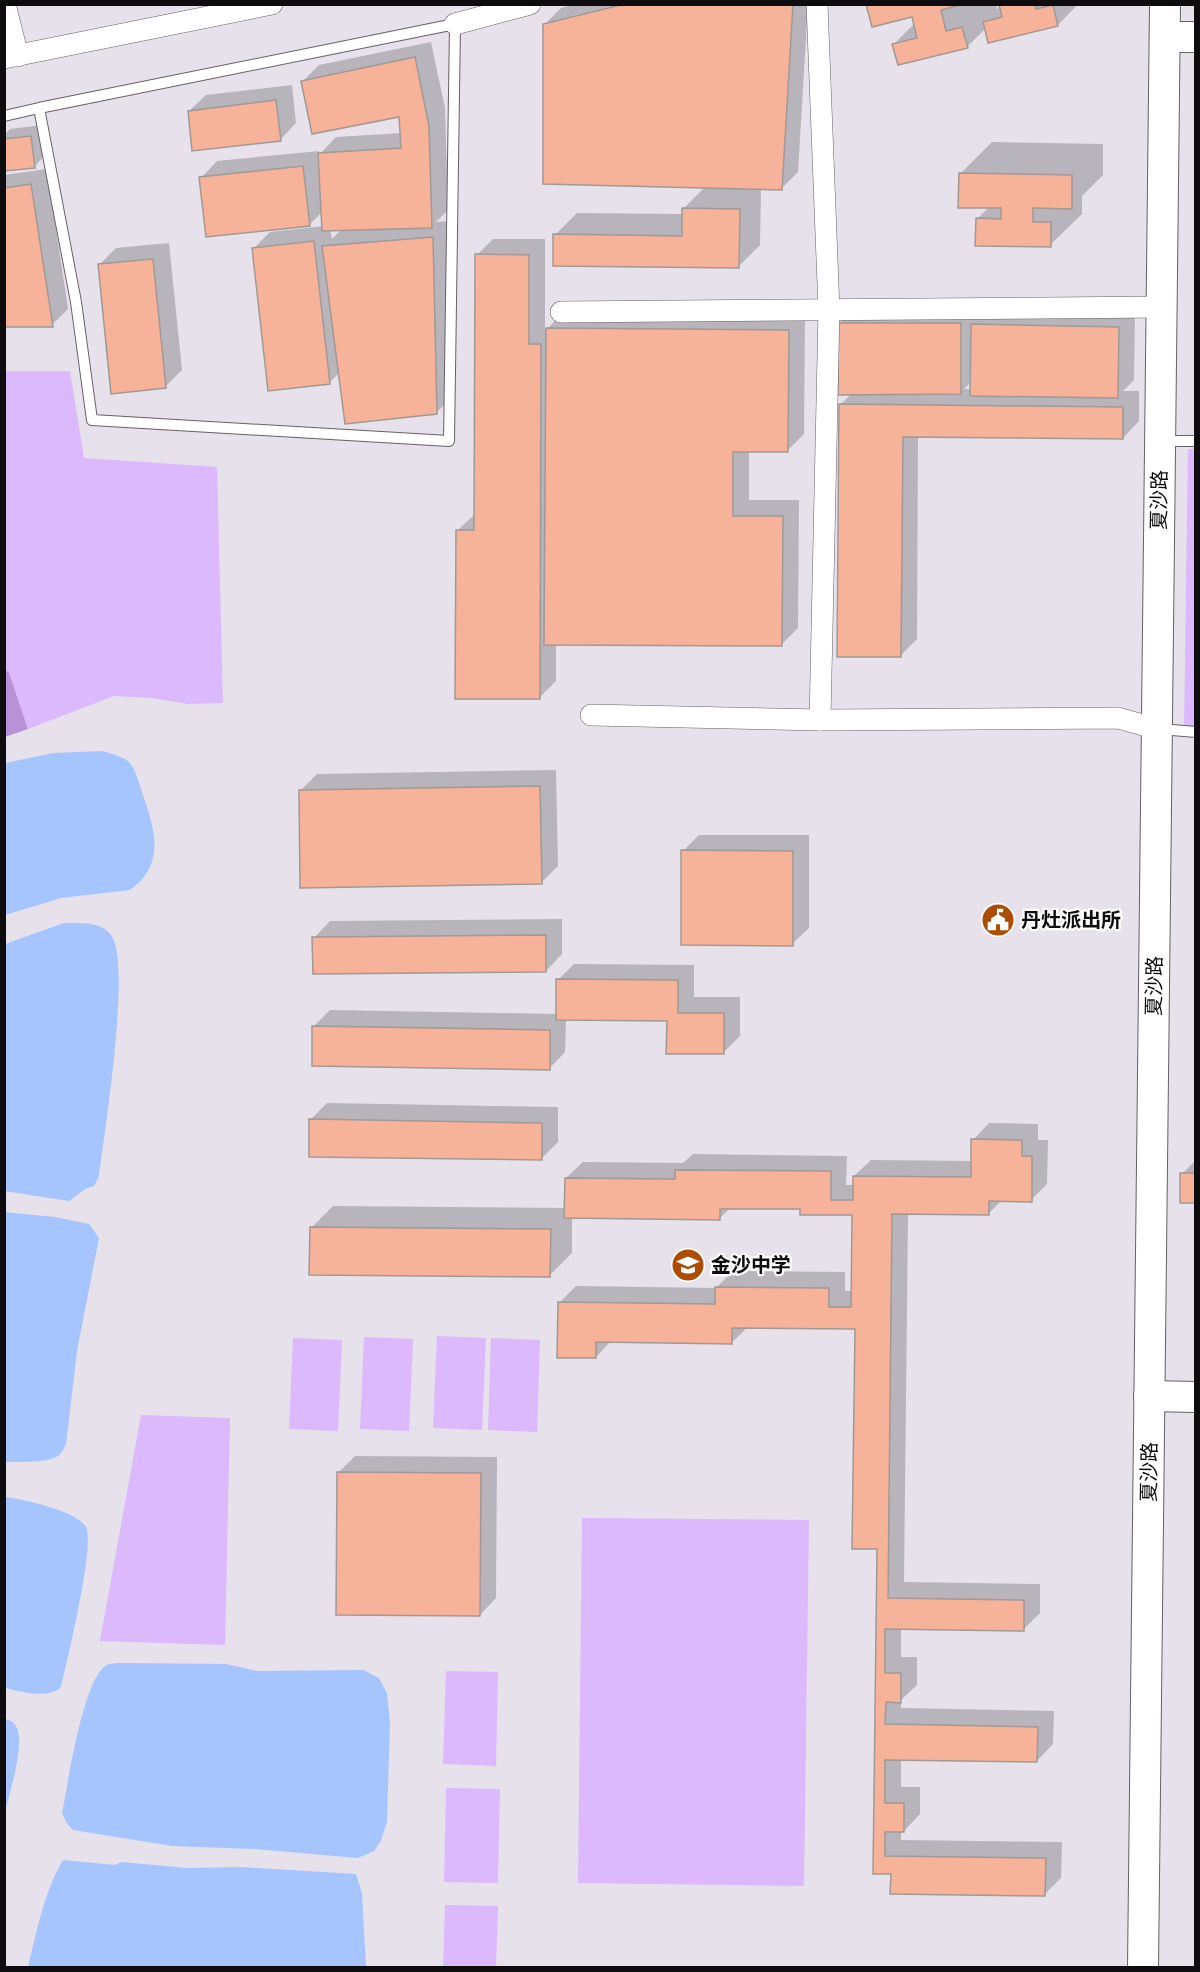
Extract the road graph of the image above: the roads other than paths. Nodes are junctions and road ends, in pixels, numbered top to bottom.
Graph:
1 (5, 4) edge
2 (272, 4) edge
3 (530, 4) edge
4 (817, 4) edge
5 (1165, 4) edge
6 (455, 24) junction
7 (1165, 37) junction
8 (1196, 37) edge
9 (11, 57) edge
10 (39, 108) junction
11 (4, 116) edge
12 (1162, 307) junction
13 (829, 310) junction
14 (561, 312) dead end
15 (1160, 441) junction
16 (1196, 441) edge
17 (591, 715) dead end
18 (820, 720) junction
19 (1157, 729) junction
20 (1196, 732) edge
21 (1149, 1396) junction
22 (1196, 1397) edge
23 (1143, 1968) edge

1 - 9 street
2 - 9 street
3 - 6 street
4 - 13 street
5 - 7 street, 夏沙路
6 - 10 lane
6 - 10 lane
7 - 8 street
7 - 12 street, 夏沙路
10 - 11 lane
12 - 13 street
12 - 15 street, 夏沙路
13 - 14 street
13 - 18 street
15 - 16 lane
15 - 19 street, 夏沙路
17 - 18 street
18 - 19 street
19 - 20 lane
19 - 21 street, 夏沙路
21 - 22 street
21 - 23 street, 夏沙路

